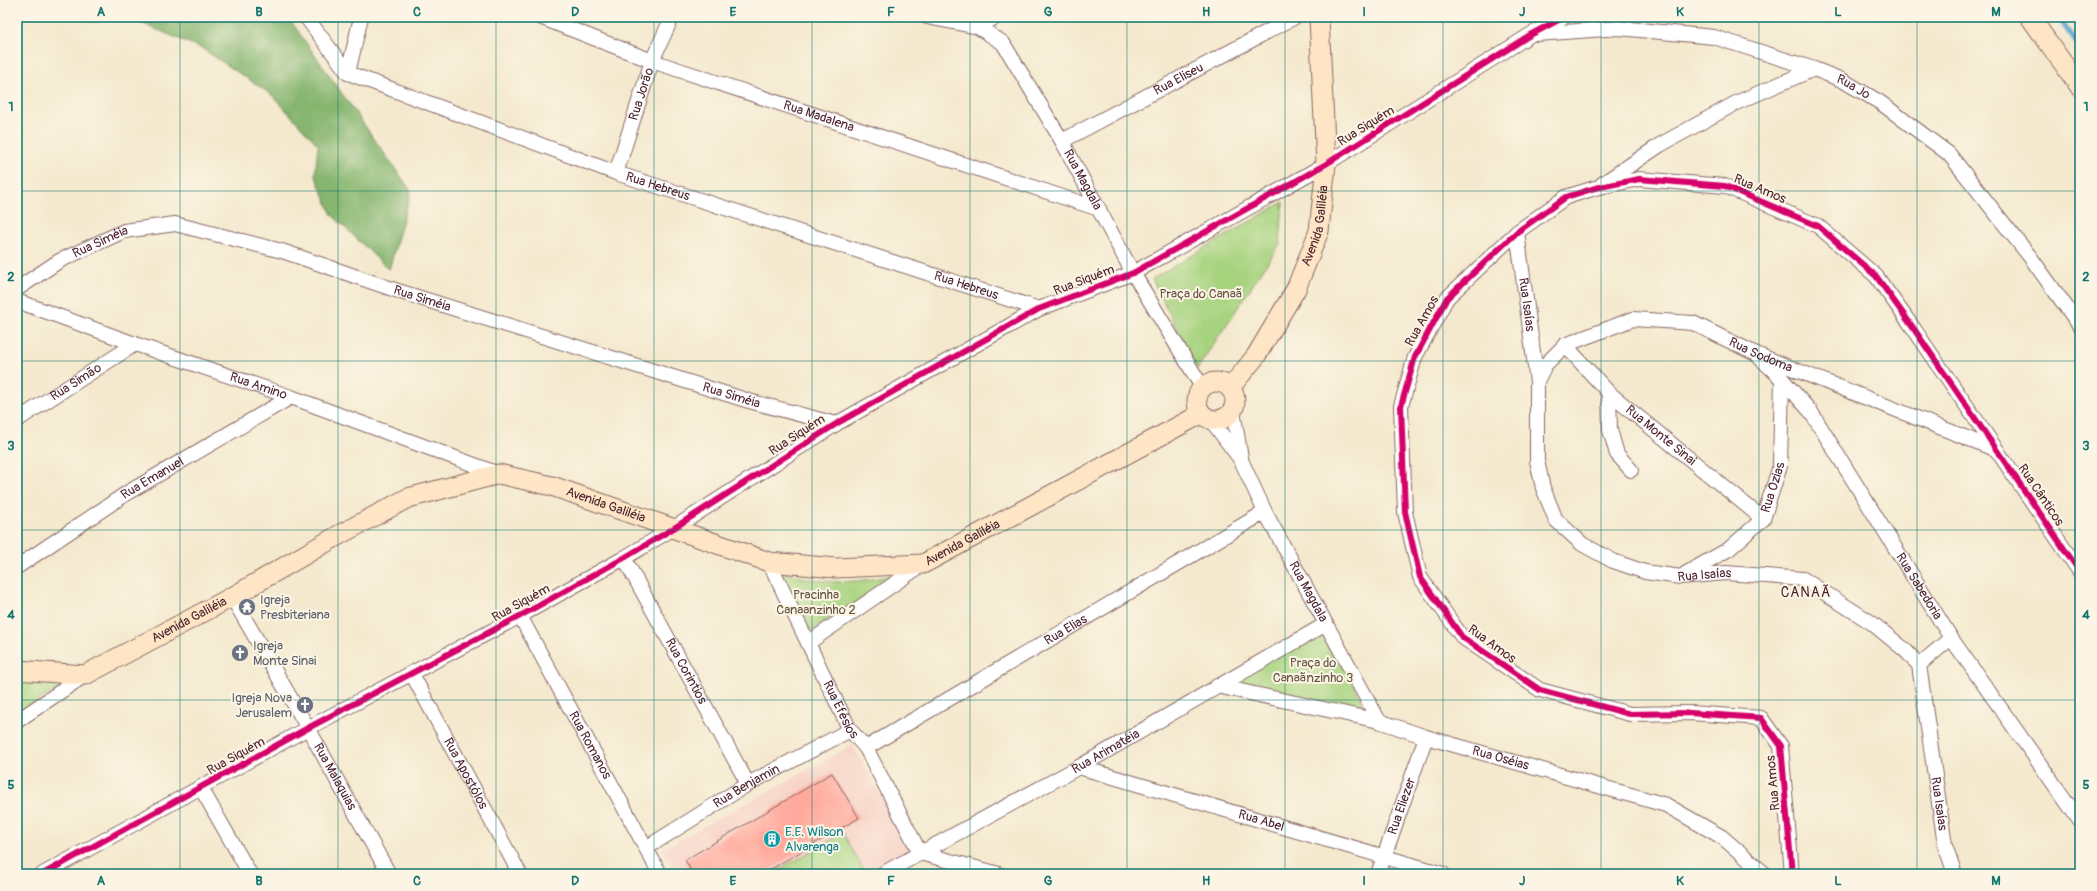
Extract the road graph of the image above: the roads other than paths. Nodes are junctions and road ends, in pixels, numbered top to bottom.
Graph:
1 (306, 17) edge
2 (361, 17) edge
3 (540, 17) edge
4 (672, 17) edge
5 (927, 17) edge
6 (996, 17) edge
7 (1295, 17) edge
8 (1319, 17) edge
9 (1564, 17) edge
10 (2030, 17) edge
11 (978, 27) junction
12 (1530, 35) junction
13 (652, 61) junction
14 (1814, 69) junction
15 (348, 73) junction
16 (2080, 87) edge
17 (1062, 141) junction
18 (1326, 164) junction
19 (616, 173) junction
20 (1595, 188) junction
21 (1099, 209) junction
22 (1517, 232) junction
23 (1133, 273) junction
24 (17, 289) edge
25 (17, 301) edge
26 (1039, 309) junction
27 (2080, 326) edge
28 (135, 344) junction
29 (1565, 345) junction
30 (1756, 354) junction
31 (1782, 379) junction
32 (1536, 382) junction
33 (1202, 387) junction
34 (1230, 388) junction
35 (1609, 393) junction
36 (291, 397) junction
37 (1233, 411) junction
38 (1206, 417) junction
39 (17, 420) edge
40 (836, 424) junction
41 (1997, 450) junction
42 (1241, 460) junction
43 (1632, 470) dead end
44 (499, 474) junction
45 (1265, 512) junction
46 (1763, 519) junction
47 (674, 528) junction
48 (624, 558) junction
49 (770, 562) junction
50 (923, 564) junction
51 (17, 567) edge
52 (2080, 572) edge
53 (1681, 577) junction
54 (232, 597) junction
55 (520, 616) junction
56 (1326, 624) junction
57 (1951, 638) junction
58 (808, 643) junction
59 (1920, 665) junction
60 (17, 670) edge
61 (412, 674) junction
62 (85, 675) junction
63 (1217, 686) junction
64 (17, 720) edge
65 (1379, 721) junction
66 (308, 728) junction
67 (850, 730) junction
68 (1426, 737) junction
69 (866, 748) junction
70 (1079, 766) junction
71 (748, 784) junction
72 (202, 788) junction
73 (2080, 821) edge
74 (646, 848) junction
75 (920, 853) junction
76 (1384, 855) junction
77 (43, 874) edge
78 (250, 874) edge
79 (389, 874) edge
80 (520, 874) edge
81 (660, 874) edge
82 (882, 874) edge
83 (999, 874) edge
84 (1378, 874) edge
85 (1444, 874) edge
86 (1765, 874) edge
87 (1792, 874) edge
88 (1954, 874) edge

1 - 15 street
2 - 15 street
3 - 13 street, Rua Madalena
4 - 13 street, Rua Jorão
5 - 11 street, Rua Magdala
6 - 11 street
7 - 17 street, Rua Eliseu
8 - 18 main road, Avenida Galiléia
9 - 12 street, Rua Siquém
10 - 16 main road
11 - 17 street, Rua Magdala
12 - 14 street, Rua Jo
12 - 18 street, Rua Siquém
13 - 19 street, Rua Jorão
13 - 21 street, Rua Madalena
14 - 20 street, Rua Amos
14 - 27 street, Rua Jo
15 - 19 street, Rua Hebreus
17 - 21 street, Rua Magdala
18 - 23 street, Rua Siquém
18 - 34 main road, Avenida Galiléia
19 - 26 street, Rua Hebreus
20 - 22 street, Rua Amos
20 - 41 street, Rua Amos
21 - 23 street, Rua Magdala
22 - 32 street, Rua Isaías
22 - 87 street, Rua Amos
23 - 26 street, Rua Siquém
23 - 33 street, Rua Magdala
24 - 40 street, Rua Siméia
25 - 28 street, Rua Amino
26 - 40 street, Rua Siquém
28 - 36 street, Rua Amino
28 - 39 street, Rua Simão
29 - 30 street, Rua Sodoma
29 - 32 street, Rua Sodoma
29 - 35 street, Rua Monte Sinai
30 - 31 street, Rua Sabedoria
30 - 41 street, Rua Sodoma
31 - 46 street, Rua Ozias
31 - 57 street, Rua Sabedoria
32 - 53 street, Rua Isaías
33 - 34 main road
33 - 38 main road
34 - 37 main road
35 - 43 street
35 - 46 street, Rua Monte Sinai
36 - 44 street, Rua Amino
36 - 51 street, Rua Emanuel
37 - 38 main road
37 - 42 street, Rua Magdala
38 - 42 street, Rua Magdala
38 - 50 main road, Avenida Galiléia
40 - 47 street, Rua Siquém
41 - 52 street, Rua Cânticos
42 - 45 street, Rua Magdala
44 - 47 main road, Avenida Galiléia
44 - 54 main road, Avenida Galiléia
45 - 56 street, Rua Magdala
45 - 69 street, Rua Elias
46 - 53 street, Rua Ozias
47 - 48 street, Rua Siquém
47 - 49 main road, Avenida Galiléia
48 - 55 street, Rua Siquém
48 - 71 street, Rua Corintios
49 - 50 main road, Avenida Galiléia
49 - 58 street, Rua Efésios
50 - 58 street
53 - 59 street, Rua Isaías
54 - 62 main road, Avenida Galiléia
54 - 66 street, Rua Malaquias
55 - 61 street, Rua Siquém
55 - 74 street, Rua Romanos
56 - 63 street, Rua Arimatéia
56 - 65 street, Rua Magdala
57 - 59 street
57 - 73 street, Rua Sabedoria
58 - 67 street, Rua Efésios
59 - 88 street, Rua Isaías
60 - 62 main road
61 - 66 street, Rua Siquém
61 - 80 street, Rua Apostólos
62 - 64 street
63 - 65 street, Rua Oséias
63 - 70 street, Rua Arimatéia
65 - 68 street, Rua Oséias
66 - 72 street, Rua Siquém
66 - 79 street, Rua Malaquias
67 - 69 street, Rua Efésios
67 - 71 street, Rua Benjamin
68 - 76 street, Rua Eliezer
68 - 86 street, Rua Oséias
69 - 75 street, Rua Efésios
70 - 75 street, Rua Arimatéia
70 - 76 street, Rua Abel
71 - 74 street, Rua Benjamin
72 - 77 street, Rua Siquém
72 - 78 street
74 - 81 street, Rua Romanos
75 - 82 street, Rua Arimatéia
75 - 83 street
76 - 84 street, Rua Eliezer
76 - 85 street, Rua Abel

